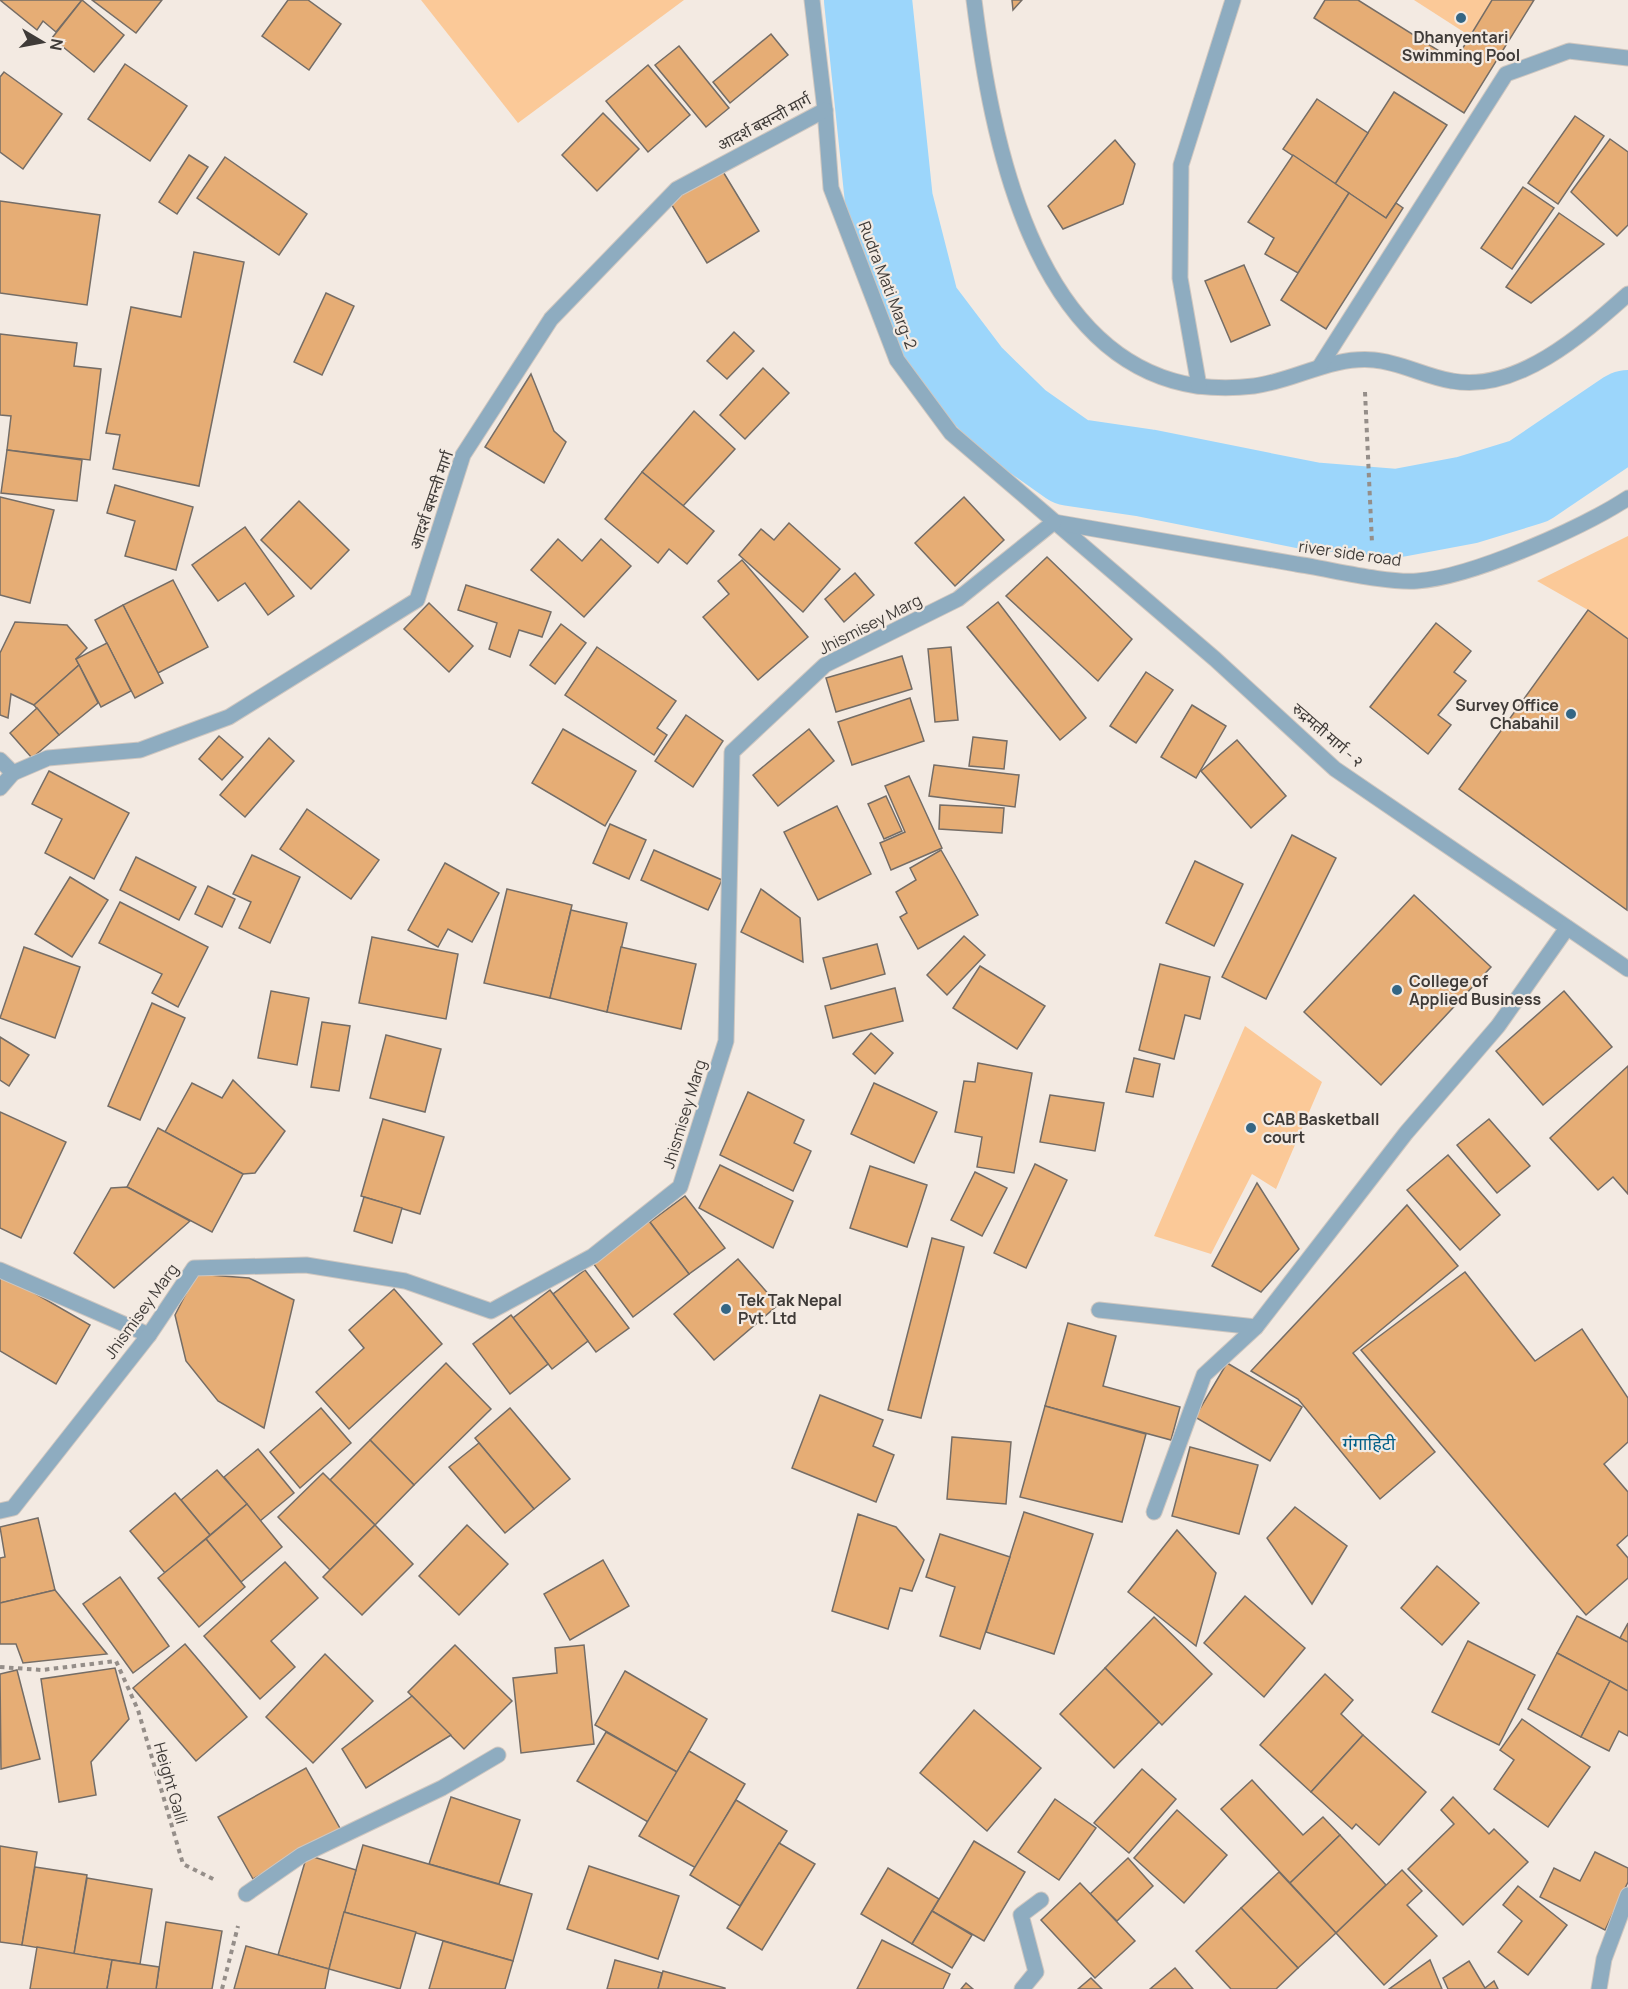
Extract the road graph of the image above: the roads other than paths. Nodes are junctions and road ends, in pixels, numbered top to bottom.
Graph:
1 (812, 0) edge
2 (974, 0) edge
3 (1233, 0) edge
4 (1628, 58) edge
5 (825, 110) junction
6 (1628, 294) edge
7 (1320, 366) junction
8 (1198, 386) junction
9 (1628, 498) edge
10 (1054, 522) junction
11 (0, 760) edge
12 (13, 773) junction
13 (0, 788) edge
14 (1567, 928) junction
15 (1628, 969) edge
16 (0, 1270) edge
17 (1099, 1310) dead end
18 (1256, 1327) junction
19 (149, 1335) junction
20 (0, 1511) edge
21 (1154, 1512) dead end
22 (498, 1755) dead end
23 (246, 1894) road end
24 (1628, 1895) edge
25 (1041, 1900) dead end
26 (1022, 1989) edge
27 (1599, 1989) edge

1 - 5 street, Rudra Mati Marg-2
2 - 8 street
3 - 8 street
4 - 7 street
5 - 10 street, Rudra Mati Marg-2
5 - 12 street, आदर्श बसन्ती मार्ग
6 - 7 street
7 - 8 street
9 - 10 street, river side road
10 - 14 street, रुद्रमती मार्ग ‍- २
10 - 19 street, Jhismisey Marg
11 - 12 street
12 - 13 street
14 - 15 street, रुद्रमती मार्ग ‍- २
14 - 18 street
16 - 19 street
17 - 18 street
18 - 21 street
19 - 20 street, Jhismisey Marg
22 - 23 street
24 - 27 street
25 - 26 street

